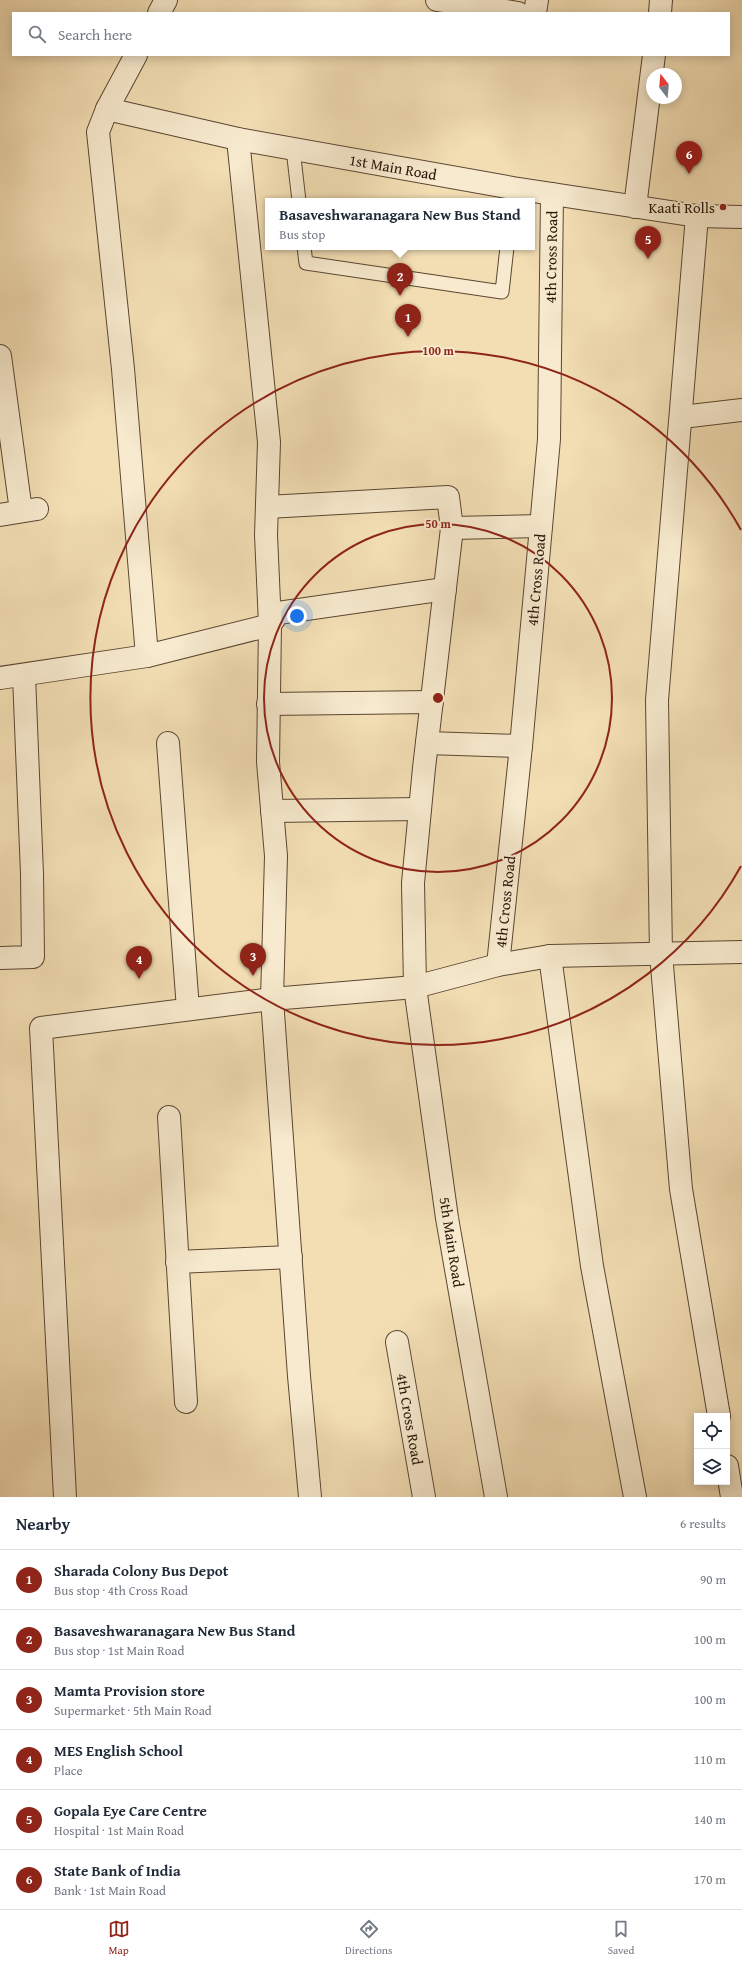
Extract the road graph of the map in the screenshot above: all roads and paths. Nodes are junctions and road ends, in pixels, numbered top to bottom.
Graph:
1 (166, 0) edge
2 (437, 0) edge
3 (536, 0) edge
4 (661, 0) edge
5 (160, 12) edge
6 (512, 12) edge
7 (535, 12) edge
8 (660, 12) edge
9 (135, 56) edge
10 (654, 56) edge
11 (107, 109) junction
12 (238, 139) junction
13 (293, 149) junction
14 (512, 194) edge
15 (552, 194) junction
16 (299, 198) edge
17 (635, 207) junction
18 (697, 216) junction
19 (742, 217) edge
20 (304, 250) edge
21 (507, 250) edge
22 (0, 356) edge
23 (3, 398) edge
24 (742, 410) edge
25 (682, 417) junction
26 (7, 457) edge
27 (267, 507) junction
28 (19, 512) edge
29 (541, 526) junction
30 (452, 528) junction
31 (445, 589) junction
32 (270, 625) junction
33 (147, 656) junction
34 (24, 676) junction
35 (0, 678) edge
36 (432, 702) junction
37 (268, 704) junction
38 (427, 742) junction
39 (168, 743) dead end
40 (521, 746) junction
41 (420, 809) junction
42 (272, 811) junction
43 (742, 952) edge
44 (661, 954) junction
45 (550, 956) junction
46 (0, 958) edge
47 (498, 965) junction
48 (415, 987) junction
49 (272, 999) junction
50 (188, 1009) junction
51 (169, 1117) dead end
52 (291, 1257) junction
53 (177, 1262) junction
54 (397, 1342) dead end
55 (186, 1402) dead end
56 (718, 1413) edge
57 (730, 1485) edge
58 (65, 1497) edge
59 (310, 1497) edge
60 (424, 1497) edge
61 (496, 1497) edge
62 (635, 1497) edge
63 (732, 1497) edge

1 - 5 street
2 - 6 street
3 - 7 street
4 - 8 street
9 - 11 street
10 - 17 street
11 - 12 street, 1st Main Road
11 - 33 street
12 - 13 street, 1st Main Road
12 - 27 street
13 - 14 street, 1st Main Road
13 - 16 lane
14 - 15 street, 1st Main Road
15 - 17 street, 1st Main Road
15 - 29 street, 4th Cross Road
17 - 18 street, 1st Main Road
18 - 19 street, 1st Main Road
18 - 25 street
20 - 21 lane
22 - 23 street
23 - 26 street
24 - 25 street
25 - 44 street
26 - 28 street
27 - 30 street, 5th Main Road
27 - 32 street
29 - 30 street
29 - 40 street, 4th Cross Road
30 - 31 street, 5th Main Road
31 - 32 street
31 - 36 street, 5th Main Road
32 - 33 street
32 - 37 street
33 - 34 street
34 - 35 street
34 - 46 street
36 - 37 street
36 - 38 street, 5th Main Road
37 - 42 street
38 - 40 street
38 - 41 street, 5th Main Road
39 - 50 street
40 - 47 street, 4th Cross Road
41 - 42 street
41 - 48 street, 5th Main Road
42 - 49 street
43 - 44 street
44 - 45 street
44 - 56 street
45 - 47 street
45 - 62 street
47 - 48 street
48 - 49 street
48 - 61 street, 5th Main Road
49 - 50 street
49 - 52 street
50 - 58 street
51 - 53 street
52 - 53 street
52 - 59 street
53 - 55 street
54 - 60 street, 4th Cross Road
57 - 63 street

